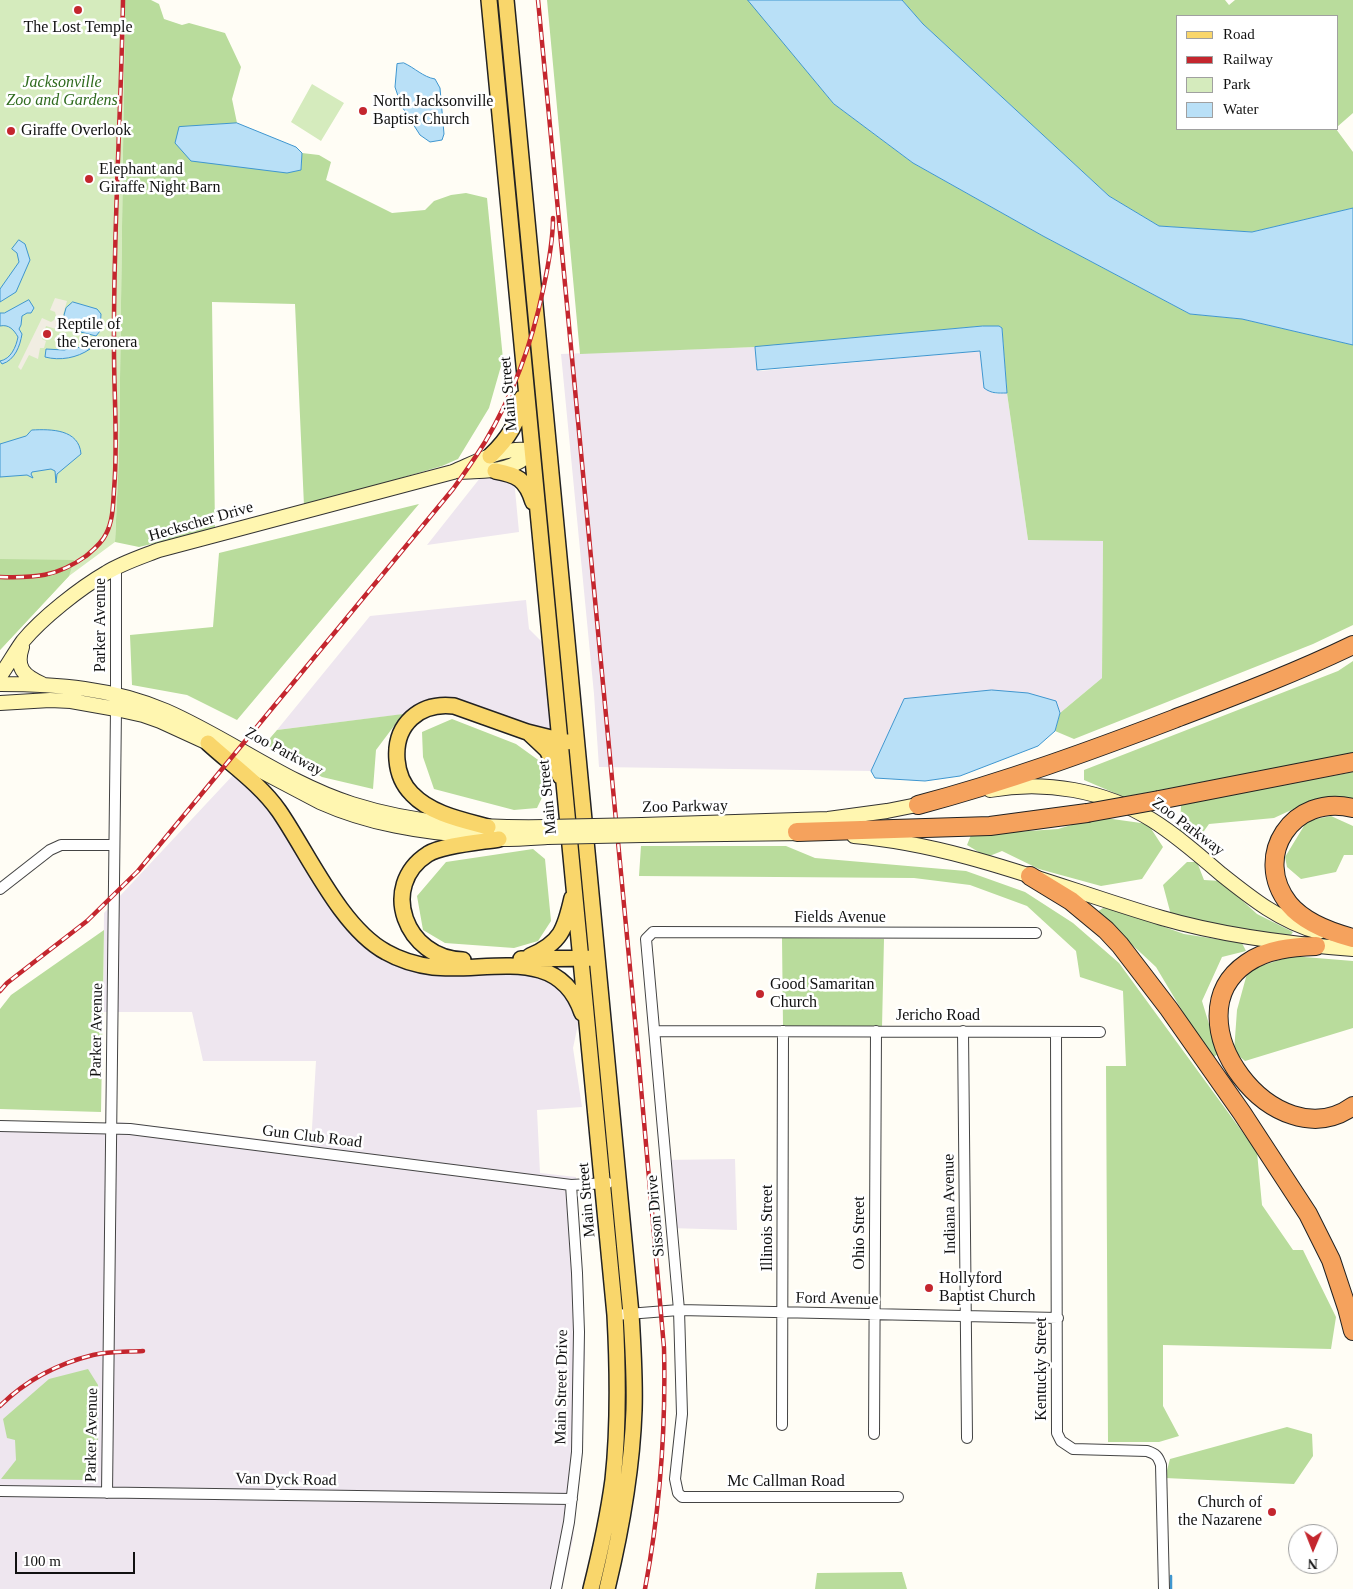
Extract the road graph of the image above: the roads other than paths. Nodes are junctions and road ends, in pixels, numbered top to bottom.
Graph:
1 (489, 0) edge
2 (506, 0) edge
3 (523, 179) junction
4 (507, 180) junction
5 (525, 372) junction
6 (546, 424) junction
7 (532, 451) junction
8 (490, 456) junction
9 (550, 470) junction
10 (495, 471) junction
11 (453, 472) junction
12 (539, 520) junction
13 (116, 568) junction
14 (23, 641) junction
15 (1353, 645) edge
16 (0, 676) edge
17 (0, 684) edge
18 (44, 685) junction
19 (116, 694) junction
20 (0, 703) edge
21 (116, 708) junction
22 (527, 732) junction
23 (560, 741) junction
24 (208, 743) junction
25 (576, 744) junction
26 (1353, 762) edge
27 (564, 783) junction
28 (918, 805) junction
29 (1353, 808) edge
30 (488, 827) junction
31 (643, 830) junction
32 (546, 832) junction
33 (797, 832) junction
34 (499, 839) junction
35 (114, 845) junction
36 (0, 876) edge
37 (1030, 876) junction
38 (1, 888) edge
39 (575, 888) junction
40 (1036, 933) dead end
41 (1353, 938) edge
42 (646, 939) joint
43 (1316, 946) junction
44 (1353, 949) edge
45 (598, 961) junction
46 (582, 962) junction
47 (523, 963) junction
48 (588, 1030) junction
49 (656, 1031) junction
50 (783, 1031) junction
51 (876, 1031) junction
52 (963, 1031) junction
53 (1056, 1032) junction
54 (1100, 1032) dead end
55 (1353, 1106) edge
56 (0, 1126) edge
57 (110, 1128) junction
58 (619, 1183) junction
59 (603, 1184) junction
60 (571, 1185) junction
61 (679, 1310) junction
62 (783, 1313) junction
63 (631, 1314) junction
64 (875, 1314) junction
65 (615, 1315) junction
66 (966, 1316) junction
67 (1058, 1318) junction
68 (1353, 1331) edge
69 (782, 1425) dead end
70 (874, 1434) dead end
71 (967, 1438) dead end
72 (0, 1491) edge
73 (676, 1491) joint
74 (107, 1493) junction
75 (898, 1497) dead end
76 (572, 1499) junction
77 (556, 1589) edge
78 (591, 1589) edge
79 (607, 1589) edge
80 (1164, 1589) edge

1 - 4 main road, Main Street
2 - 3 main road, Main Street
3 - 4 main road
3 - 6 main road, Main Street
4 - 5 main road, Main Street
5 - 7 main road, Main Street
5 - 8 main road
6 - 7 main road
6 - 9 main road, Main Street
7 - 8 main road, Heckscher Drive
7 - 9 main road
7 - 10 main road, Heckscher Drive
7 - 12 main road, Main Street
8 - 11 main road, Heckscher Drive
9 - 25 main road, Main Street
10 - 11 main road, Heckscher Drive
10 - 12 main road
11 - 13 main road, Heckscher Drive
12 - 23 main road, Main Street
13 - 14 main road, Heckscher Drive
13 - 19 street, Parker Avenue
14 - 16 main road, Heckscher Drive
14 - 18 main road
15 - 28 highway
17 - 18 main road, Zoo Parkway
18 - 19 main road, Zoo Parkway
19 - 21 street, Parker Avenue
19 - 30 main road, Zoo Parkway
20 - 21 main road, Zoo Parkway
21 - 24 main road, Zoo Parkway
21 - 35 street, Parker Avenue
22 - 23 main road
22 - 27 main road
22 - 30 main road
23 - 25 main road
23 - 27 main road, Main Street
24 - 34 main road, Zoo Parkway
24 - 47 main road
25 - 45 main road, Main Street
26 - 33 highway, bridge
27 - 39 main road, Main Street
28 - 31 main road, Zoo Parkway
28 - 41 main road, Zoo Parkway
29 - 41 highway
30 - 32 main road, Zoo Parkway
31 - 32 main road, Zoo Parkway, bridge
31 - 33 main road, Zoo Parkway
32 - 34 main road, Zoo Parkway
33 - 37 main road, Zoo Parkway
34 - 47 main road
35 - 38 street
35 - 57 street, Parker Avenue
36 - 38 street
37 - 43 main road, Zoo Parkway
37 - 68 highway
39 - 46 main road, Main Street
39 - 47 main road
40 - 42 street, Fields Avenue
42 - 49 street, Sisson Drive
43 - 44 main road, Zoo Parkway
43 - 55 highway
45 - 46 main road
45 - 58 main road, Main Street
46 - 47 main road
46 - 48 main road, Main Street
47 - 48 main road
48 - 59 main road, Main Street
49 - 50 street, Jericho Road
49 - 61 street, Sisson Drive
50 - 51 street, Jericho Road
50 - 62 street, Illinois Street
51 - 52 street, Jericho Road
51 - 64 street, Ohio Street
52 - 53 street, Jericho Road
52 - 66 street, Indiana Avenue
53 - 54 street, Jericho Road
53 - 67 street, Kentucky Street
56 - 57 street, Gun Club Road
57 - 60 street, Gun Club Road
57 - 74 street, Parker Avenue
58 - 59 street, Gun Club Road
58 - 63 main road, Main Street
59 - 60 street, Gun Club Road
59 - 65 main road, Main Street
60 - 76 street, Main Street Drive
61 - 62 street, Ford Avenue
61 - 63 street, Ford Avenue
61 - 73 street, Sisson Drive
62 - 64 street, Ford Avenue
62 - 69 street, Illinois Street
63 - 65 street, Ford Avenue
63 - 79 main road, Main Street
64 - 66 street, Ford Avenue
64 - 70 street, Ohio Street
65 - 78 main road, Main Street
66 - 67 street, Ford Avenue
66 - 71 street, Indiana Avenue
67 - 80 street, Kentucky Street
72 - 74 street, Van Dyck Road
73 - 75 street, Mc Callman Road
74 - 76 street, Van Dyck Road
76 - 77 street, Main Street Drive

